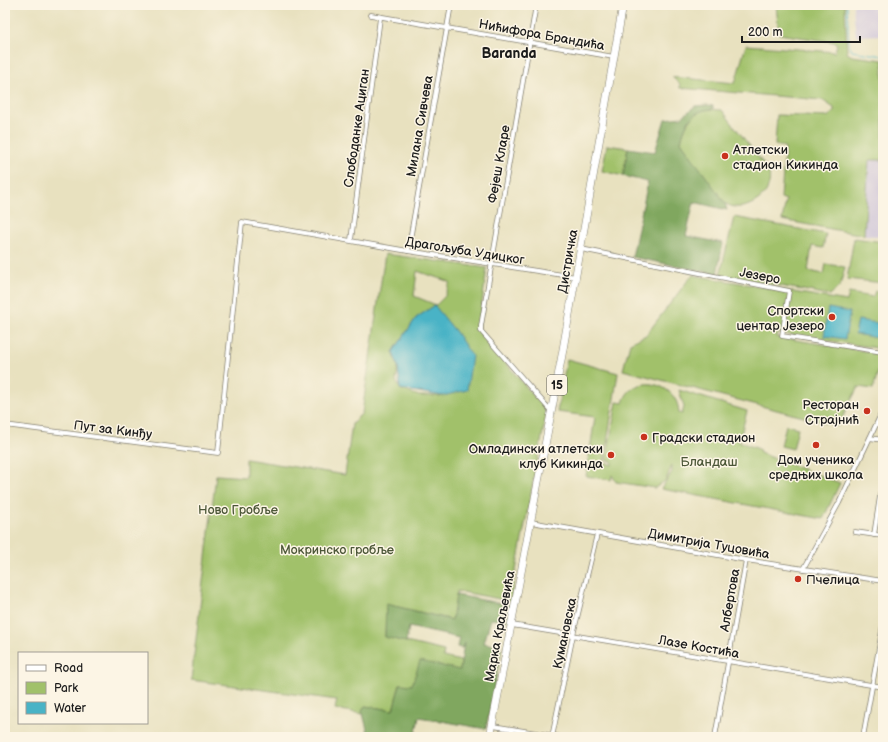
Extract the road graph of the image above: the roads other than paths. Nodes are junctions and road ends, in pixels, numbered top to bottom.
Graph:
1 (451, 5) edge
2 (536, 5) edge
3 (623, 5) edge
4 (371, 15) dead end
5 (380, 18) junction
6 (447, 28) junction
7 (529, 42) junction
8 (614, 57) junction
9 (351, 240) junction
10 (581, 249) junction
11 (408, 251) junction
12 (491, 264) junction
13 (576, 277) junction
14 (883, 352) edge
15 (883, 410) edge
16 (552, 411) junction
17 (5, 425) edge
18 (870, 438) junction
19 (883, 440) edge
20 (218, 453) joint
21 (881, 490) dead end
22 (531, 521) junction
23 (855, 532) dead end
24 (597, 534) junction
25 (874, 534) junction
26 (883, 536) edge
27 (746, 560) junction
28 (803, 569) junction
29 (883, 582) edge
30 (512, 625) junction
31 (883, 625) edge
32 (573, 635) junction
33 (728, 661) junction
34 (872, 686) junction
35 (883, 687) edge
36 (493, 726) junction
37 (552, 736) edge
38 (490, 737) edge
39 (561, 737) edge
40 (715, 737) edge
41 (863, 737) edge

1 - 6 street, Милана Сивчева
2 - 7 street, Фејеш Кларе
3 - 8 main road, Дистричка / 15
4 - 5 street, Нићифора Брандића
5 - 6 street, Нићифора Брандића
5 - 9 street, Слободанке Ациган
6 - 7 street, Нићифора Брандића
6 - 11 street, Милана Сивчева
7 - 8 street, Нићифора Брандића
7 - 12 street, Фејеш Кларе
8 - 10 main road, Дистричка / 15
9 - 11 street, Драгољуба Удицког
9 - 20 street, Драгољуба Удицког
10 - 13 main road, Дистричка / 15
10 - 14 street, Језеро
11 - 12 street, Драгољуба Удицког
12 - 13 street, Драгољуба Удицког
12 - 16 street, Фејеш Кларе
13 - 16 main road, Дистричка / 15
15 - 18 street
16 - 22 main road, Дистричка / 15
17 - 20 street, Пут за Кинђу
18 - 19 street
18 - 28 street
21 - 25 street
22 - 24 street, Димитрија Туцовића
22 - 30 main road, Марка Краљевића / 15
23 - 25 street
24 - 27 street, Димитрија Туцовића
24 - 32 street, Кумановска
25 - 26 street
27 - 28 street, Димитрија Туцовића
27 - 33 street, Албертова
28 - 29 street, Димитрија Туцовића
30 - 32 street, Лазе Костића
30 - 36 main road, Марка Краљевића / 15
31 - 34 street
32 - 33 street, Лазе Костића
32 - 37 street, Кумановска
33 - 34 street, Лазе Костића
33 - 40 street, Албертова
34 - 35 street, Лазе Костића
34 - 41 street
36 - 37 street
36 - 38 main road, Марка Краљевића / 15
37 - 39 street

